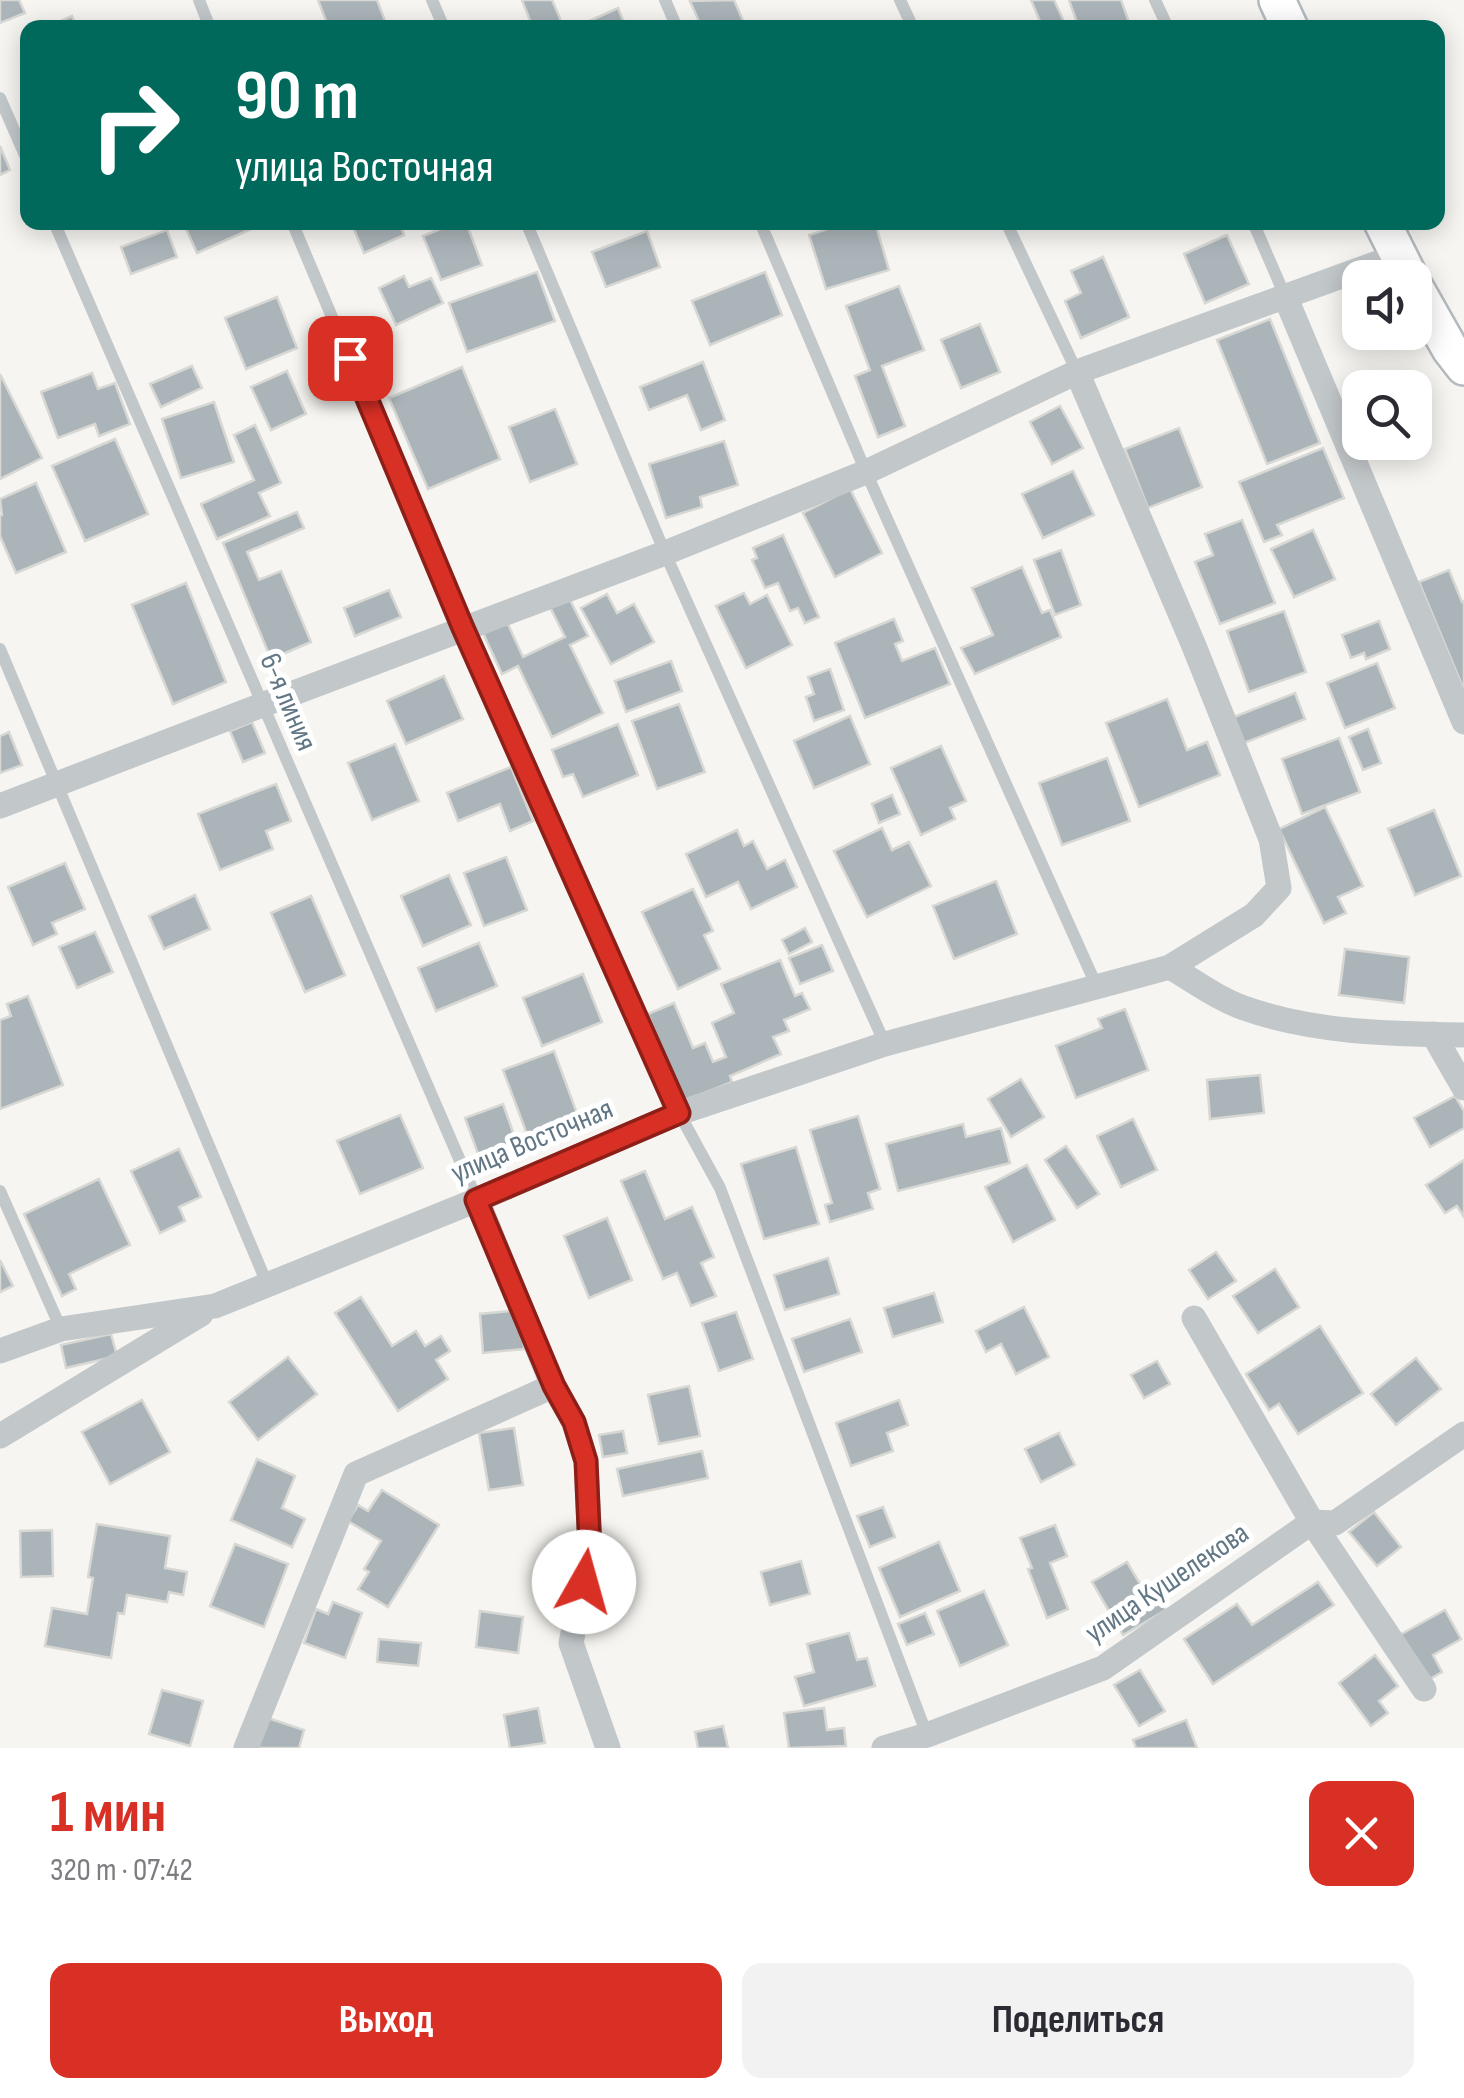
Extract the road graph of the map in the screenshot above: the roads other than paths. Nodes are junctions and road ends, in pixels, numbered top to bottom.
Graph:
1 (0, 98) edge
2 (20, 144) edge
3 (57, 230) edge
4 (295, 230) edge
5 (529, 230) edge
6 (763, 230) edge
7 (1010, 230) edge
8 (1256, 230) edge
9 (1386, 230) edge
10 (1400, 260) edge
11 (1342, 282) edge
12 (1285, 296) junction
13 (1432, 317) edge
14 (1464, 367) edge
15 (1077, 372) junction
16 (866, 472) junction
17 (665, 553) junction
18 (463, 628) junction
19 (0, 649) edge
20 (262, 704) junction
21 (1464, 722) edge
22 (58, 784) junction
23 (0, 806) edge
24 (1170, 968) junction
25 (1097, 987) junction
26 (1433, 1034) junction
27 (1464, 1035) edge
28 (886, 1044) junction
29 (1464, 1088) edge
30 (679, 1113) junction
31 (0, 1191) edge
32 (476, 1200) junction
33 (268, 1286) junction
34 (214, 1306) junction
35 (1194, 1318) dead end
36 (62, 1329) junction
37 (0, 1352) edge
38 (554, 1386) junction
39 (1464, 1434) edge
40 (0, 1436) edge
41 (1312, 1522) junction
42 (1424, 1689) dead end
43 (927, 1736) junction
44 (246, 1748) edge
45 (608, 1748) edge
46 (884, 1748) edge

1 - 2 lane
3 - 20 lane, 6-я линия
4 - 18 lane
5 - 17 lane
6 - 16 lane
7 - 15 lane
8 - 12 lane
9 - 10 main road
11 - 12 street
12 - 15 street
12 - 21 street
13 - 14 main road
15 - 16 street
15 - 24 street, улица Восточная
16 - 17 street
16 - 25 lane
17 - 18 street
17 - 28 lane
18 - 20 street
18 - 30 lane
19 - 22 lane
20 - 22 street
20 - 32 lane, 6-я линия
22 - 23 street
22 - 33 lane
24 - 25 street, улица Восточная
24 - 26 street
25 - 28 street, улица Восточная
26 - 27 street
26 - 29 street
28 - 30 street, улица Восточная
30 - 32 street, улица Восточная
30 - 43 lane
31 - 36 lane
32 - 33 street, улица Восточная
32 - 38 street
33 - 34 street, улица Восточная
34 - 36 street, улица Восточная
34 - 40 street
35 - 41 street
36 - 37 street, улица Восточная
38 - 44 street
38 - 45 street
39 - 41 street, улица Кушелекова
41 - 42 street
41 - 43 street, улица Кушелекова
43 - 46 street, улица Кушелекова

